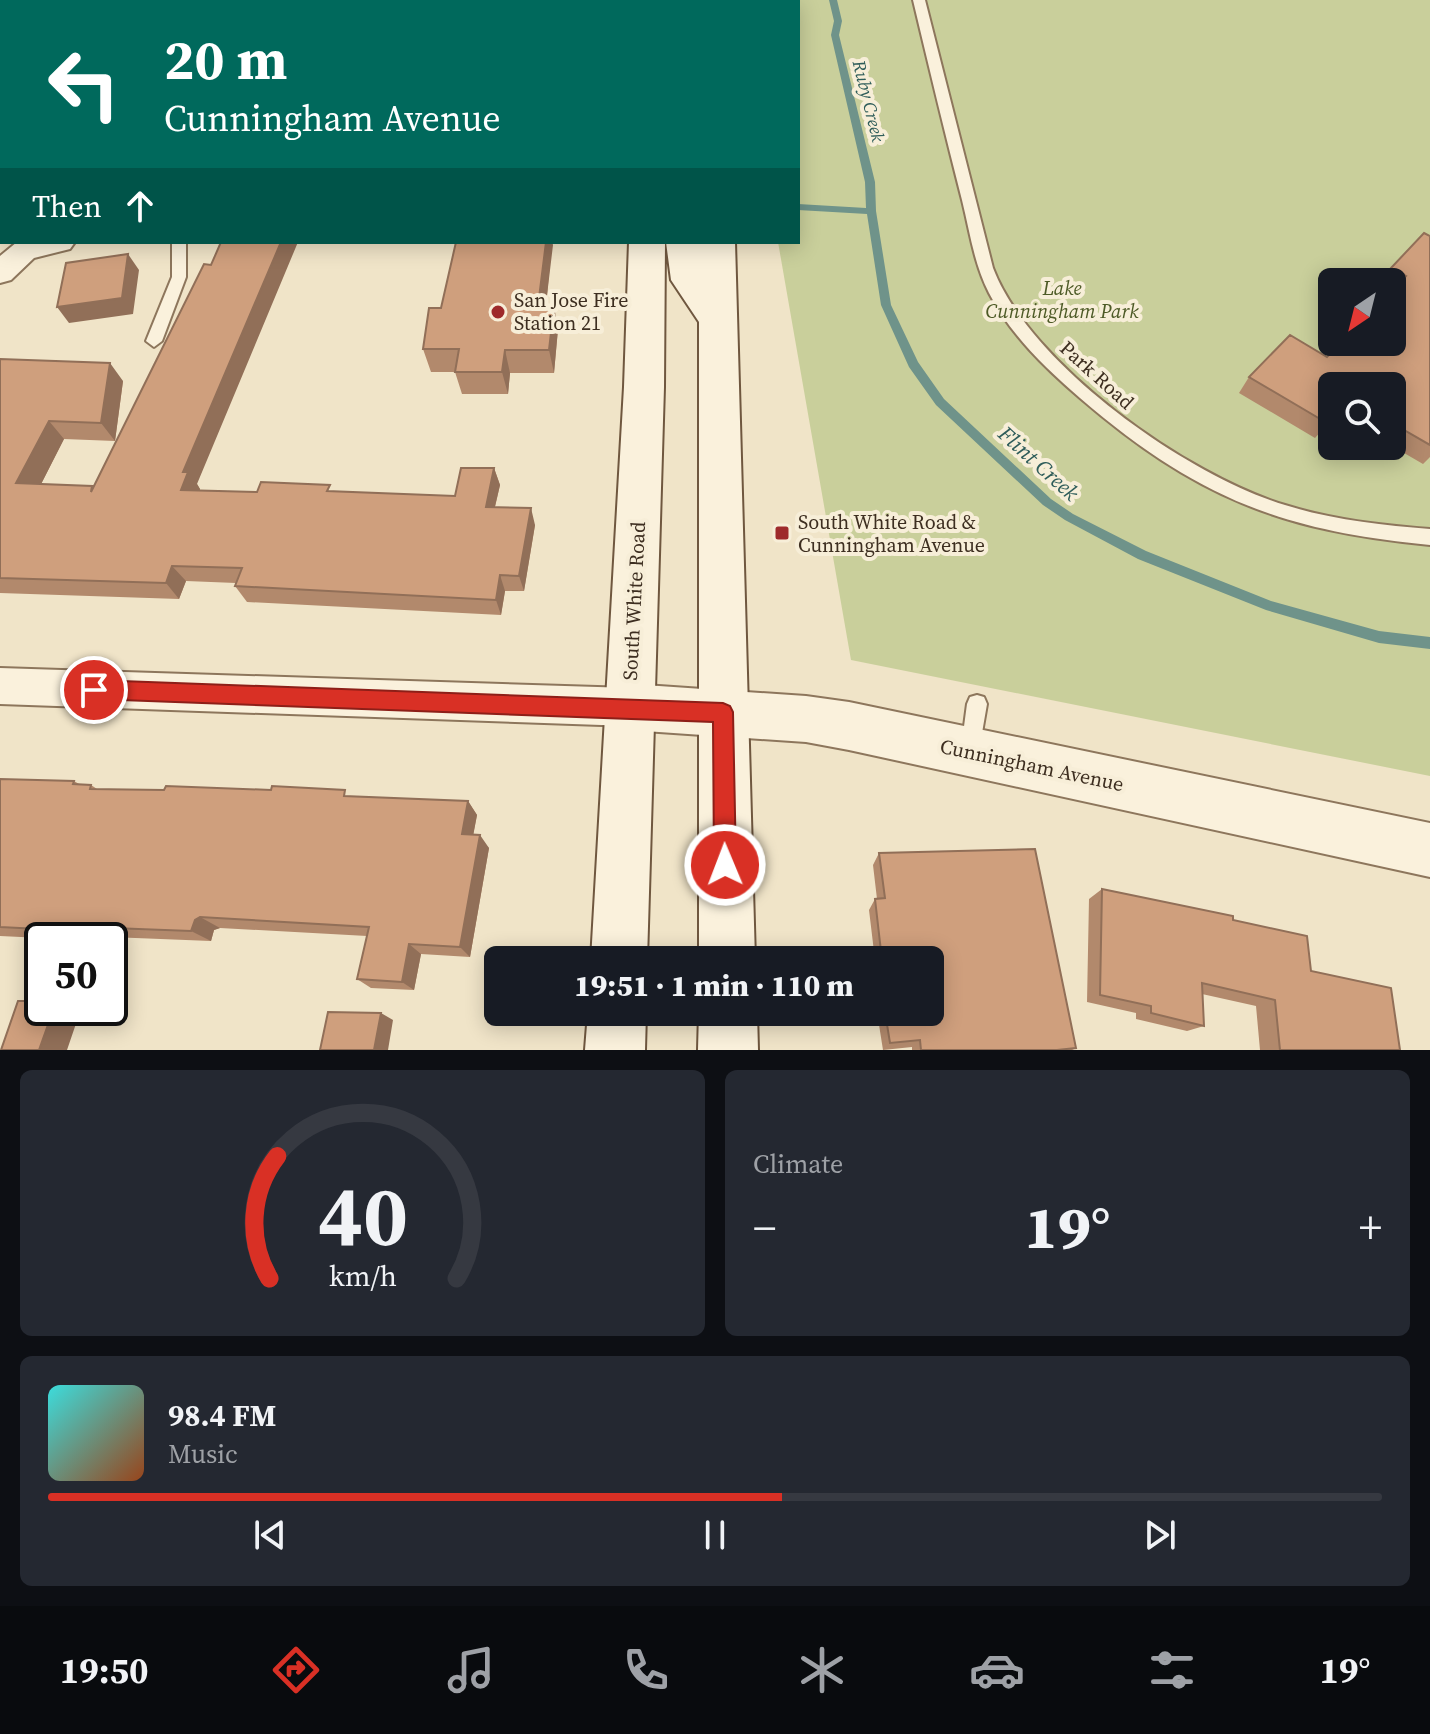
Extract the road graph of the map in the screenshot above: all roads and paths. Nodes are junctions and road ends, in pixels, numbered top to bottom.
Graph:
1 (919, 0) edge
2 (51, 244) edge
3 (179, 244) edge
4 (647, 244) edge
5 (684, 244) edge
6 (717, 244) edge
7 (0, 273) edge
8 (719, 321) junction
9 (154, 341) dead end
10 (1430, 537) edge
11 (0, 686) edge
12 (630, 707) junction
13 (723, 712) junction
14 (1430, 850) edge
15 (620, 946) edge
16 (727, 946) edge
17 (616, 1026) edge
18 (728, 1026) edge
19 (615, 1050) edge
20 (728, 1050) edge

1 - 10 lane, Park Road
2 - 7 street
3 - 9 lane
4 - 12 main road, South White Road
5 - 8 main road
6 - 8 main road
8 - 13 main road
11 - 12 street
12 - 13 main road, Cunningham Avenue
12 - 15 main road, South White Road
13 - 14 main road, Cunningham Avenue
13 - 16 main road
17 - 19 main road
18 - 20 main road

